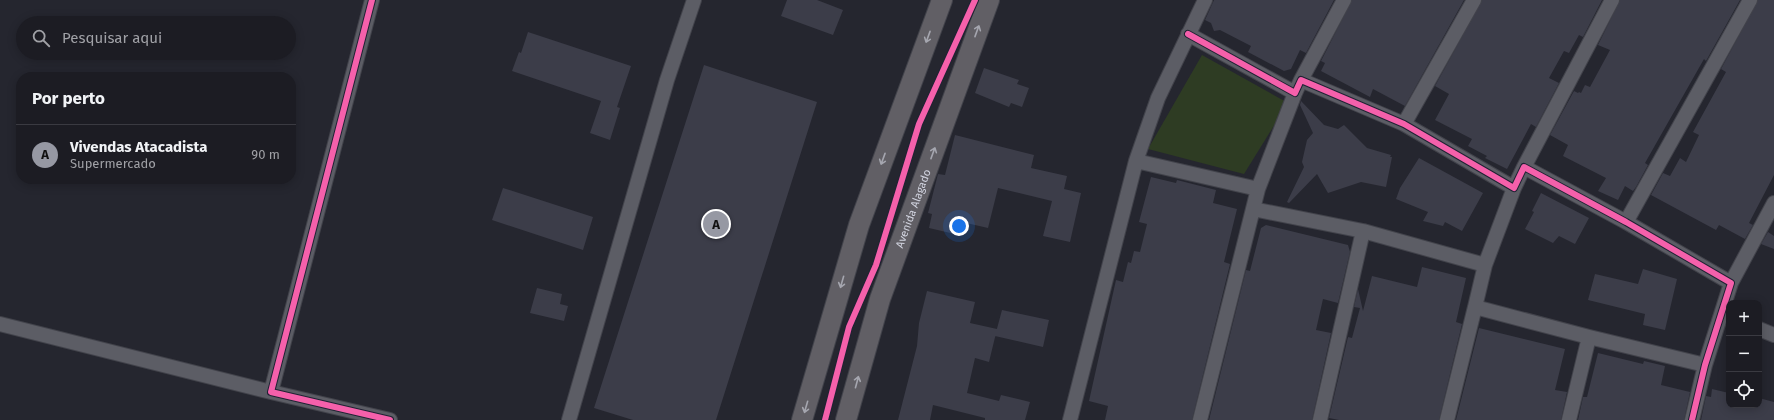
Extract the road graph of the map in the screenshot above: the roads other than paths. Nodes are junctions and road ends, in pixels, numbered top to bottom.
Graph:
1 (372, 0) edge
2 (942, 0) edge
3 (989, 0) edge
4 (1205, 0) edge
5 (1344, 0) edge
6 (1474, 0) edge
7 (1612, 0) edge
8 (1750, 0) edge
9 (692, 1) edge
10 (1188, 34) junction
11 (1301, 80) junction
12 (1295, 93) junction
13 (1404, 124) junction
14 (1136, 161) junction
15 (1524, 167) junction
16 (1514, 188) junction
17 (1258, 190) junction
18 (1774, 203) edge
19 (1253, 209) junction
20 (1626, 222) junction
21 (1363, 231) junction
22 (1485, 265) junction
23 (1731, 283) junction
24 (1475, 307) junction
25 (1725, 315) edge
26 (0, 324) edge
27 (1762, 330) edge
28 (1774, 334) edge
29 (1589, 338) junction
30 (1705, 365) junction
31 (271, 392) junction
32 (386, 420) edge
33 (569, 420) edge
34 (802, 420) edge
35 (846, 420) edge
36 (1070, 420) edge
37 (1200, 420) edge
38 (1320, 420) edge
39 (1447, 420) edge
40 (1568, 420) edge
41 (1692, 420) edge

1 - 31 street
2 -> 34 main road
35 -> 3 main road, Avenida Alagado
4 - 10 street
5 - 11 street
6 - 13 street
7 - 15 street
8 - 20 street
9 - 33 street
10 - 12 street
10 - 14 street
11 - 12 street
11 - 13 street
12 - 17 street
13 - 16 street
14 - 17 street
14 - 36 street
15 - 16 street
15 - 20 street
16 - 22 street
17 - 19 street
18 - 23 street
19 - 21 street
19 - 37 street
20 - 23 street
21 - 22 street
21 - 38 street
22 - 24 street
23 - 25 street
24 - 29 street
24 - 39 street
25 - 30 street
26 - 31 street
27 - 28 street
29 - 30 street
29 - 40 street
30 - 41 street
31 - 32 street

